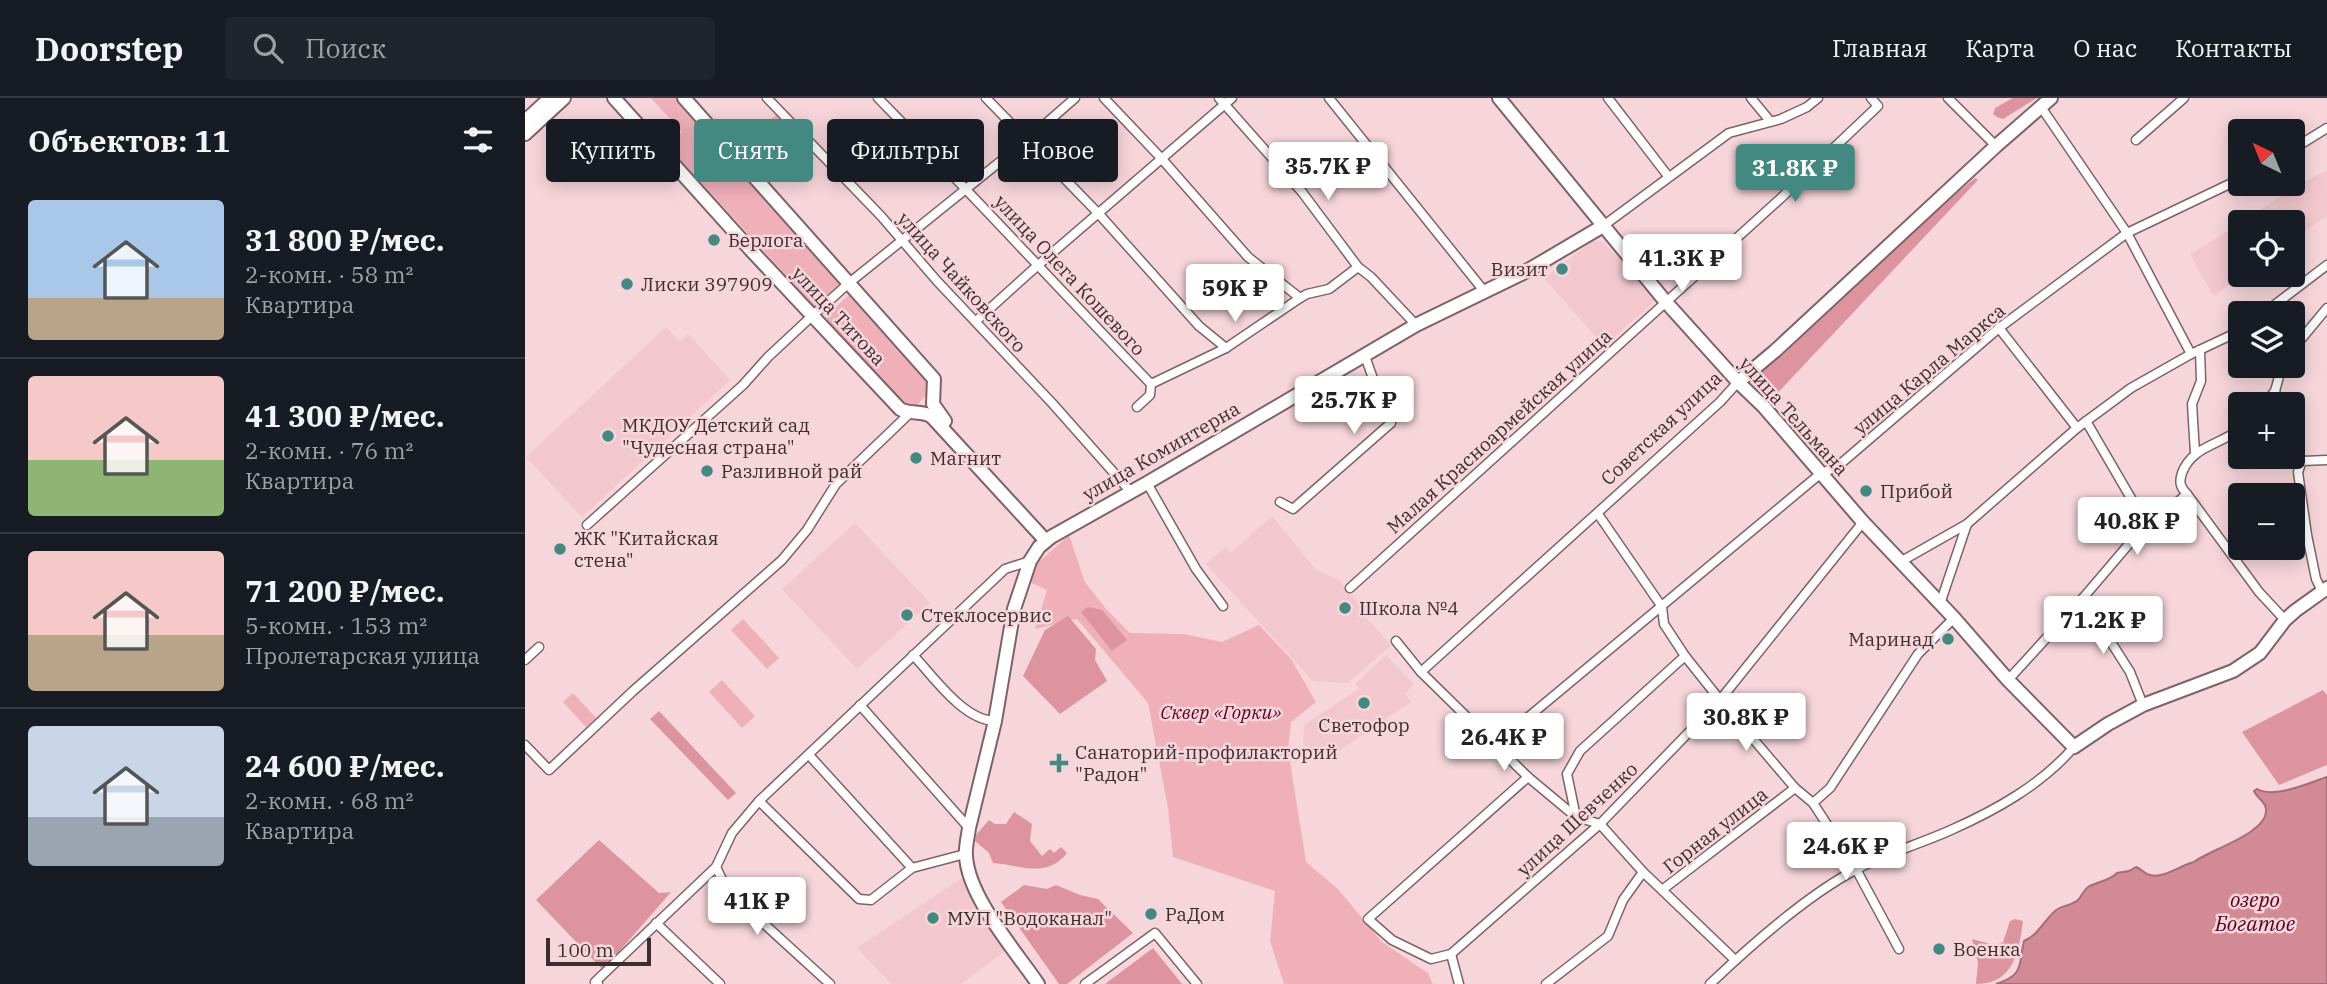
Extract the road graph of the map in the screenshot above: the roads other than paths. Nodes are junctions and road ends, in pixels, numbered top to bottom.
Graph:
1 (550, 98) edge
2 (564, 98) edge
3 (614, 98) edge
4 (684, 98) edge
5 (767, 98) edge
6 (877, 98) edge
7 (986, 98) edge
8 (1075, 98) edge
9 (1104, 98) edge
10 (1232, 98) edge
11 (1329, 98) edge
12 (1499, 98) edge
13 (1608, 98) edge
14 (1751, 98) edge
15 (1818, 98) edge
16 (1871, 98) edge
17 (1948, 98) edge
18 (2184, 98) edge
19 (1221, 101) edge
20 (2046, 102) edge
21 (1006, 119) edge
22 (1051, 119) edge
23 (525, 121) edge
24 (1770, 121) junction
25 (2327, 128) edge
26 (525, 134) edge
27 (2136, 140) dead end
28 (2305, 142) edge
29 (1996, 146) junction
30 (1161, 158) junction
31 (998, 163) edge
32 (1668, 176) junction
33 (1068, 182) edge
34 (2228, 185) edge
35 (966, 188) junction
36 (1098, 213) junction
37 (1603, 226) junction
38 (2127, 233) junction
39 (904, 241) junction
40 (2327, 265) edge
41 (1037, 266) junction
42 (1358, 267) junction
43 (849, 284) junction
44 (1484, 291) junction
45 (1300, 298) junction
46 (1665, 301) junction
47 (2280, 301) edge
48 (2327, 308) edge
49 (812, 316) junction
50 (976, 321) junction
51 (1416, 325) junction
52 (1999, 328) junction
53 (2305, 335) edge
54 (2228, 337) edge
55 (1226, 348) junction
56 (2195, 352) junction
57 (1365, 356) junction
58 (2279, 378) edge
59 (1738, 382) junction
60 (1151, 384) junction
61 (934, 390) junction
62 (2275, 391) edge
63 (1137, 407) dead end
64 (903, 415) junction
65 (2086, 421) junction
66 (2077, 428) junction
67 (2228, 435) edge
68 (2195, 453) junction
69 (2327, 460) edge
70 (2305, 461) edge
71 (2299, 469) edge
72 (1820, 474) junction
73 (1147, 483) junction
74 (1130, 491) junction
75 (2187, 494) junction
76 (1280, 502) dead end
77 (1598, 514) junction
78 (1863, 522) junction
79 (1967, 524) junction
80 (2146, 524) junction
81 (587, 526) dead end
82 (1049, 539) junction
83 (1030, 561) junction
84 (1901, 562) junction
85 (1350, 588) dead end
86 (2324, 590) edge
87 (2083, 598) junction
88 (1940, 604) junction
89 (1223, 606) dead end
90 (1662, 607) junction
91 (1954, 618) junction
92 (2285, 620) junction
93 (1396, 641) dead end
94 (539, 647) dead end
95 (913, 655) junction
96 (1685, 656) junction
97 (525, 660) edge
98 (1421, 672) junction
99 (2008, 680) junction
100 (1720, 700) junction
101 (860, 705) junction
102 (2143, 705) junction
103 (995, 721) junction
104 (1496, 744) junction
105 (525, 745) edge
106 (2074, 747) junction
107 (809, 755) junction
108 (1528, 777) junction
109 (1795, 788) junction
110 (759, 801) junction
111 (1813, 803) junction
112 (1576, 817) junction
113 (1599, 824) junction
114 (969, 828) junction
115 (965, 855) junction
116 (716, 867) junction
117 (912, 868) junction
118 (1856, 869) junction
119 (1643, 872) junction
120 (1662, 890) junction
121 (656, 923) junction
122 (1899, 949) dead end
123 (1451, 954) junction
124 (1735, 960) junction
125 (598, 984) edge
126 (719, 984) edge
127 (830, 984) edge
128 (1038, 984) edge
129 (1086, 984) edge
130 (1197, 984) edge
131 (1459, 984) edge
132 (1546, 984) edge
133 (1710, 984) edge

1 - 23 street
2 - 26 street
3 - 49 street, улица Титова
4 - 43 street, улица Титова
5 - 39 street, улица Чайковского
6 - 35 street, улица Олега Кошевого
7 - 21 street
8 - 22 street
9 - 30 street
10 - 19 street
11 - 44 street
12 - 37 street, улица Тельмана
13 - 32 street
14 - 24 street
15 - 24 street, улица Коминтерна
16 - 46 street, Малая Красноармейская улица
17 - 29 street
18 - 27 street
19 - 30 street
19 - 42 street
20 - 29 street, Советская улица
20 - 38 street
24 - 32 street, улица Коминтерна
25 - 28 street
29 - 59 street, Советская улица
30 - 36 street
30 - 45 street
31 - 35 street
32 - 37 street, улица Коминтерна
33 - 36 street
34 - 38 street, улица Карла Маркса
35 - 39 street
35 - 41 street, улица Олега Кошевого
36 - 41 street
36 - 55 street
37 - 44 street, улица Коминтерна
37 - 46 street, улица Тельмана
38 - 52 street, улица Карла Маркса
38 - 56 street
39 - 43 street
39 - 50 street, улица Чайковского
40 - 47 street
41 - 50 street
41 - 60 street, улица Олега Кошевого
42 - 45 street
42 - 51 street
43 - 49 street
43 - 61 street, улица Титова
44 - 51 street, улица Коминтерна
45 - 55 street
46 - 59 street, улица Тельмана
46 - 85 street, Малая Красноармейская улица
48 - 53 street
49 - 64 street, улица Титова
49 - 81 street
50 - 74 street, улица Чайковского
51 - 57 street, улица Коминтерна
52 - 66 street
52 - 72 street, улица Карла Маркса
54 - 56 street
55 - 60 street
56 - 65 street
56 - 68 street
57 - 73 street, улица Коминтерна
57 - 76 street
58 - 62 street
59 - 72 street, улица Тельмана
59 - 77 street, Советская улица
60 - 63 street
61 - 64 street
61 - 82 street, улица Титова
64 - 82 street, улица Титова
64 - 105 street
65 - 66 street
65 - 80 street
66 - 79 street
67 - 68 street
68 - 75 street
69 - 70 street
71 - 86 street
72 - 78 street, улица Тельмана
72 - 90 street, улица Карла Маркса
73 - 74 street, улица Коминтерна
73 - 89 street
74 - 82 street, улица Коминтерна
75 - 80 street
75 - 92 street
77 - 90 street
77 - 98 street, Советская улица
78 - 84 street, улица Тельмана
78 - 100 street, улица Шевченко
79 - 84 street
79 - 88 street
80 - 87 street
82 - 83 street, улица Коминтерна
83 - 95 street
83 - 103 street, улица Коминтерна
84 - 88 street, улица Тельмана
86 - 92 street
87 - 99 street
87 - 102 street
88 - 91 street, улица Тельмана
90 - 96 street
90 - 104 street, улица Карла Маркса
91 - 99 street, улица Тельмана
91 - 111 street
92 - 102 street
93 - 98 street
94 - 97 street
95 - 101 street
95 - 103 street
96 - 100 street
96 - 112 street
98 - 104 street
99 - 106 street, улица Тельмана
100 - 109 street, Горная улица
100 - 113 street, улица Шевченко
101 - 107 street
101 - 114 street
102 - 106 street
103 - 114 street, улица Коминтерна
104 - 108 street
106 - 118 street
107 - 110 street
107 - 117 street
108 - 112 street
108 - 123 street
109 - 111 street, Горная улица
109 - 120 street, Горная улица
110 - 116 street
110 - 117 street
111 - 118 street, Горная улица
112 - 113 street
113 - 119 street
113 - 123 street, улица Шевченко
114 - 115 street, улица Коминтерна
115 - 117 street
115 - 128 street, улица Коминтерна
116 - 121 street
116 - 127 street
118 - 122 street, Горная улица
118 - 124 street
119 - 120 street, Горная улица
119 - 132 street, Горная улица
120 - 124 street
121 - 125 street
121 - 126 street
123 - 131 street
124 - 133 street
129 - 130 street

